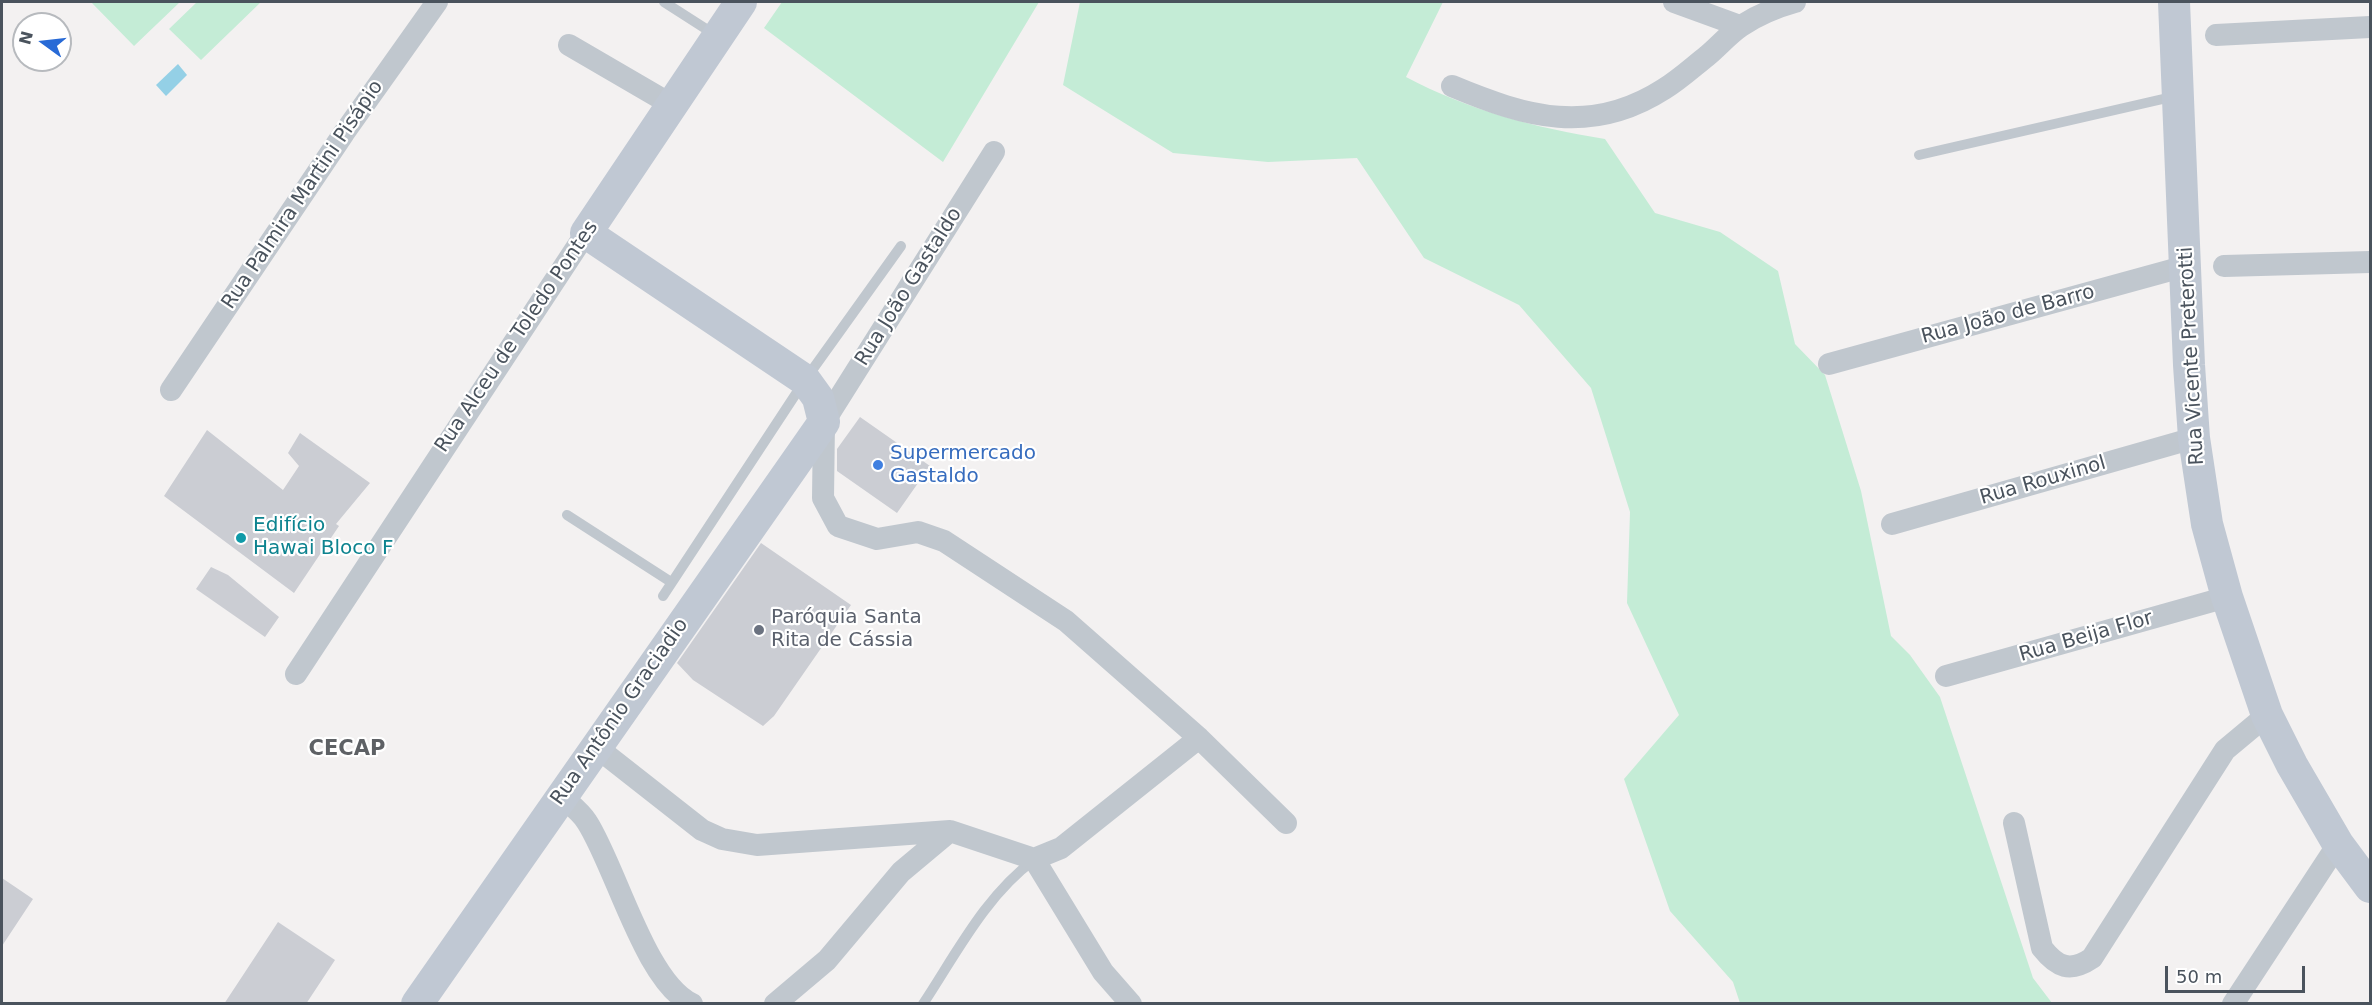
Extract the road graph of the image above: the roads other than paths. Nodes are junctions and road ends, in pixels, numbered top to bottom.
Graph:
1 (437, 2) edge
2 (664, 2) edge
3 (741, 2) edge
4 (1674, 2) edge
5 (1795, 2) edge
6 (2174, 2) edge
7 (1740, 26) junction
8 (2370, 27) edge
9 (2216, 35) dead end
10 (718, 37) junction
11 (569, 45) dead end
12 (1452, 86) dead end
13 (2180, 95) junction
14 (672, 105) junction
15 (994, 152) dead end
16 (1919, 155) dead end
17 (586, 233) junction
18 (901, 246) dead end
19 (2370, 262) edge
20 (2186, 266) junction
21 (2224, 266) dead end
22 (1829, 364) dead end
23 (805, 380) junction
24 (171, 390) dead end
25 (824, 422) junction
26 (2194, 438) junction
27 (567, 515) dead end
28 (1892, 524) dead end
29 (671, 582) junction
30 (663, 596) dead end
31 (2227, 597) junction
32 (296, 674) dead end
33 (1946, 676) dead end
34 (2267, 715) junction
35 (1199, 738) junction
36 (595, 746) junction
37 (561, 795) junction
38 (2014, 823) dead end
39 (1286, 824) dead end
40 (950, 831) junction
41 (2338, 844) junction
42 (1034, 859) junction
43 (2370, 887) edge
44 (417, 1004) edge
45 (692, 1004) edge
46 (775, 1004) edge
47 (923, 1004) edge
48 (1131, 1004) edge
49 (2233, 1004) edge

1 - 24 street, Rua Palmira Martini Pisápio
2 - 10 lane
3 - 10 main road, Rua Alceu de Toledo Pontes
4 - 7 street
5 - 7 street
6 - 13 main road, Rua Vicente Preterotti
7 - 12 street
8 - 9 street
10 - 14 main road, Rua Alceu de Toledo Pontes
11 - 14 street
13 - 16 lane
13 - 20 main road, Rua Vicente Preterotti
14 - 17 main road, Rua Alceu de Toledo Pontes
15 - 25 street, Rua João Gastaldo
17 - 23 main road
17 - 32 street, Rua Alceu de Toledo Pontes
18 - 23 lane
19 - 21 street
20 - 22 street, Rua João de Barro
20 - 26 main road, Rua Vicente Preterotti
23 - 25 main road
23 - 29 lane
25 - 35 street
25 - 36 main road, Rua Antônio Graciadio
26 - 28 street, Rua Rouxinol
26 - 31 main road, Rua Vicente Preterotti
27 - 29 lane
29 - 30 lane
31 - 33 street, Rua Beija Flor
31 - 34 main road, Rua Vicente Preterotti
34 - 38 street
34 - 41 main road, Rua Vicente Preterotti
35 - 39 street
35 - 42 street
36 - 37 main road, Rua Antônio Graciadio
36 - 40 street
37 - 44 main road, Rua Antônio Graciadio
37 - 45 street
40 - 42 street
40 - 46 street
41 - 43 main road, Rua Vicente Preterotti
41 - 49 street
42 - 47 lane
42 - 48 street

